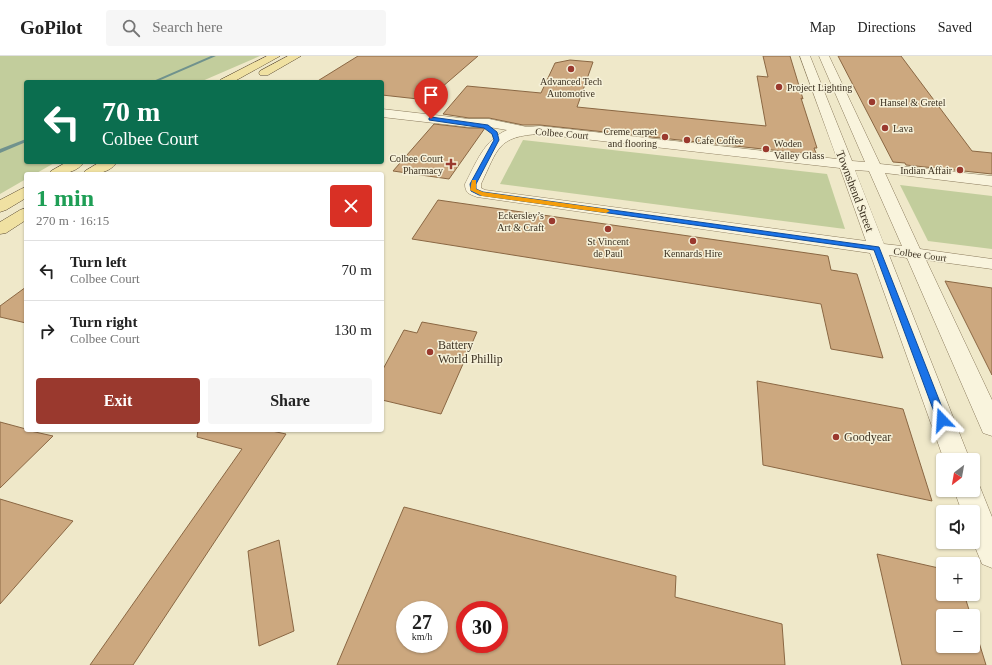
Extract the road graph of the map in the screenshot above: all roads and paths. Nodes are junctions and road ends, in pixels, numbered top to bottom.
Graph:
1 (275, 56) edge
2 (296, 56) edge
3 (805, 56) edge
4 (824, 56) edge
5 (259, 78) edge
6 (228, 80) edge
7 (384, 113) edge
8 (469, 123) junction
9 (526, 130) junction
10 (497, 140) junction
11 (73, 164) edge
12 (107, 164) edge
13 (846, 165) junction
14 (875, 168) junction
15 (59, 172) edge
16 (93, 172) edge
17 (992, 181) edge
18 (24, 193) edge
19 (0, 207) edge
20 (24, 214) edge
21 (0, 229) edge
22 (877, 248) junction
23 (913, 253) junction
24 (992, 264) edge
25 (992, 426) edge
26 (954, 453) edge
27 (971, 497) edge
28 (992, 554) edge

1 - 6 main road
2 - 5 main road
3 - 13 street, Townshend Street
4 - 14 street, Townshend Street
7 - 8 street
8 - 9 street
8 - 10 street
9 - 10 street, Colbee Court
9 - 13 street, Colbee Court
10 - 22 street, Colbee Court
11 - 15 main road
12 - 16 main road
13 - 14 street, Colbee Court
13 - 22 street, Townshend Street
14 - 17 street, Colbee Court
14 - 23 street, Townshend Street
18 - 19 main road
20 - 21 main road
22 - 23 street, Colbee Court
22 - 26 street, Townshend Street
23 - 24 street, Colbee Court
23 - 25 street, Townshend Street
27 - 28 street

